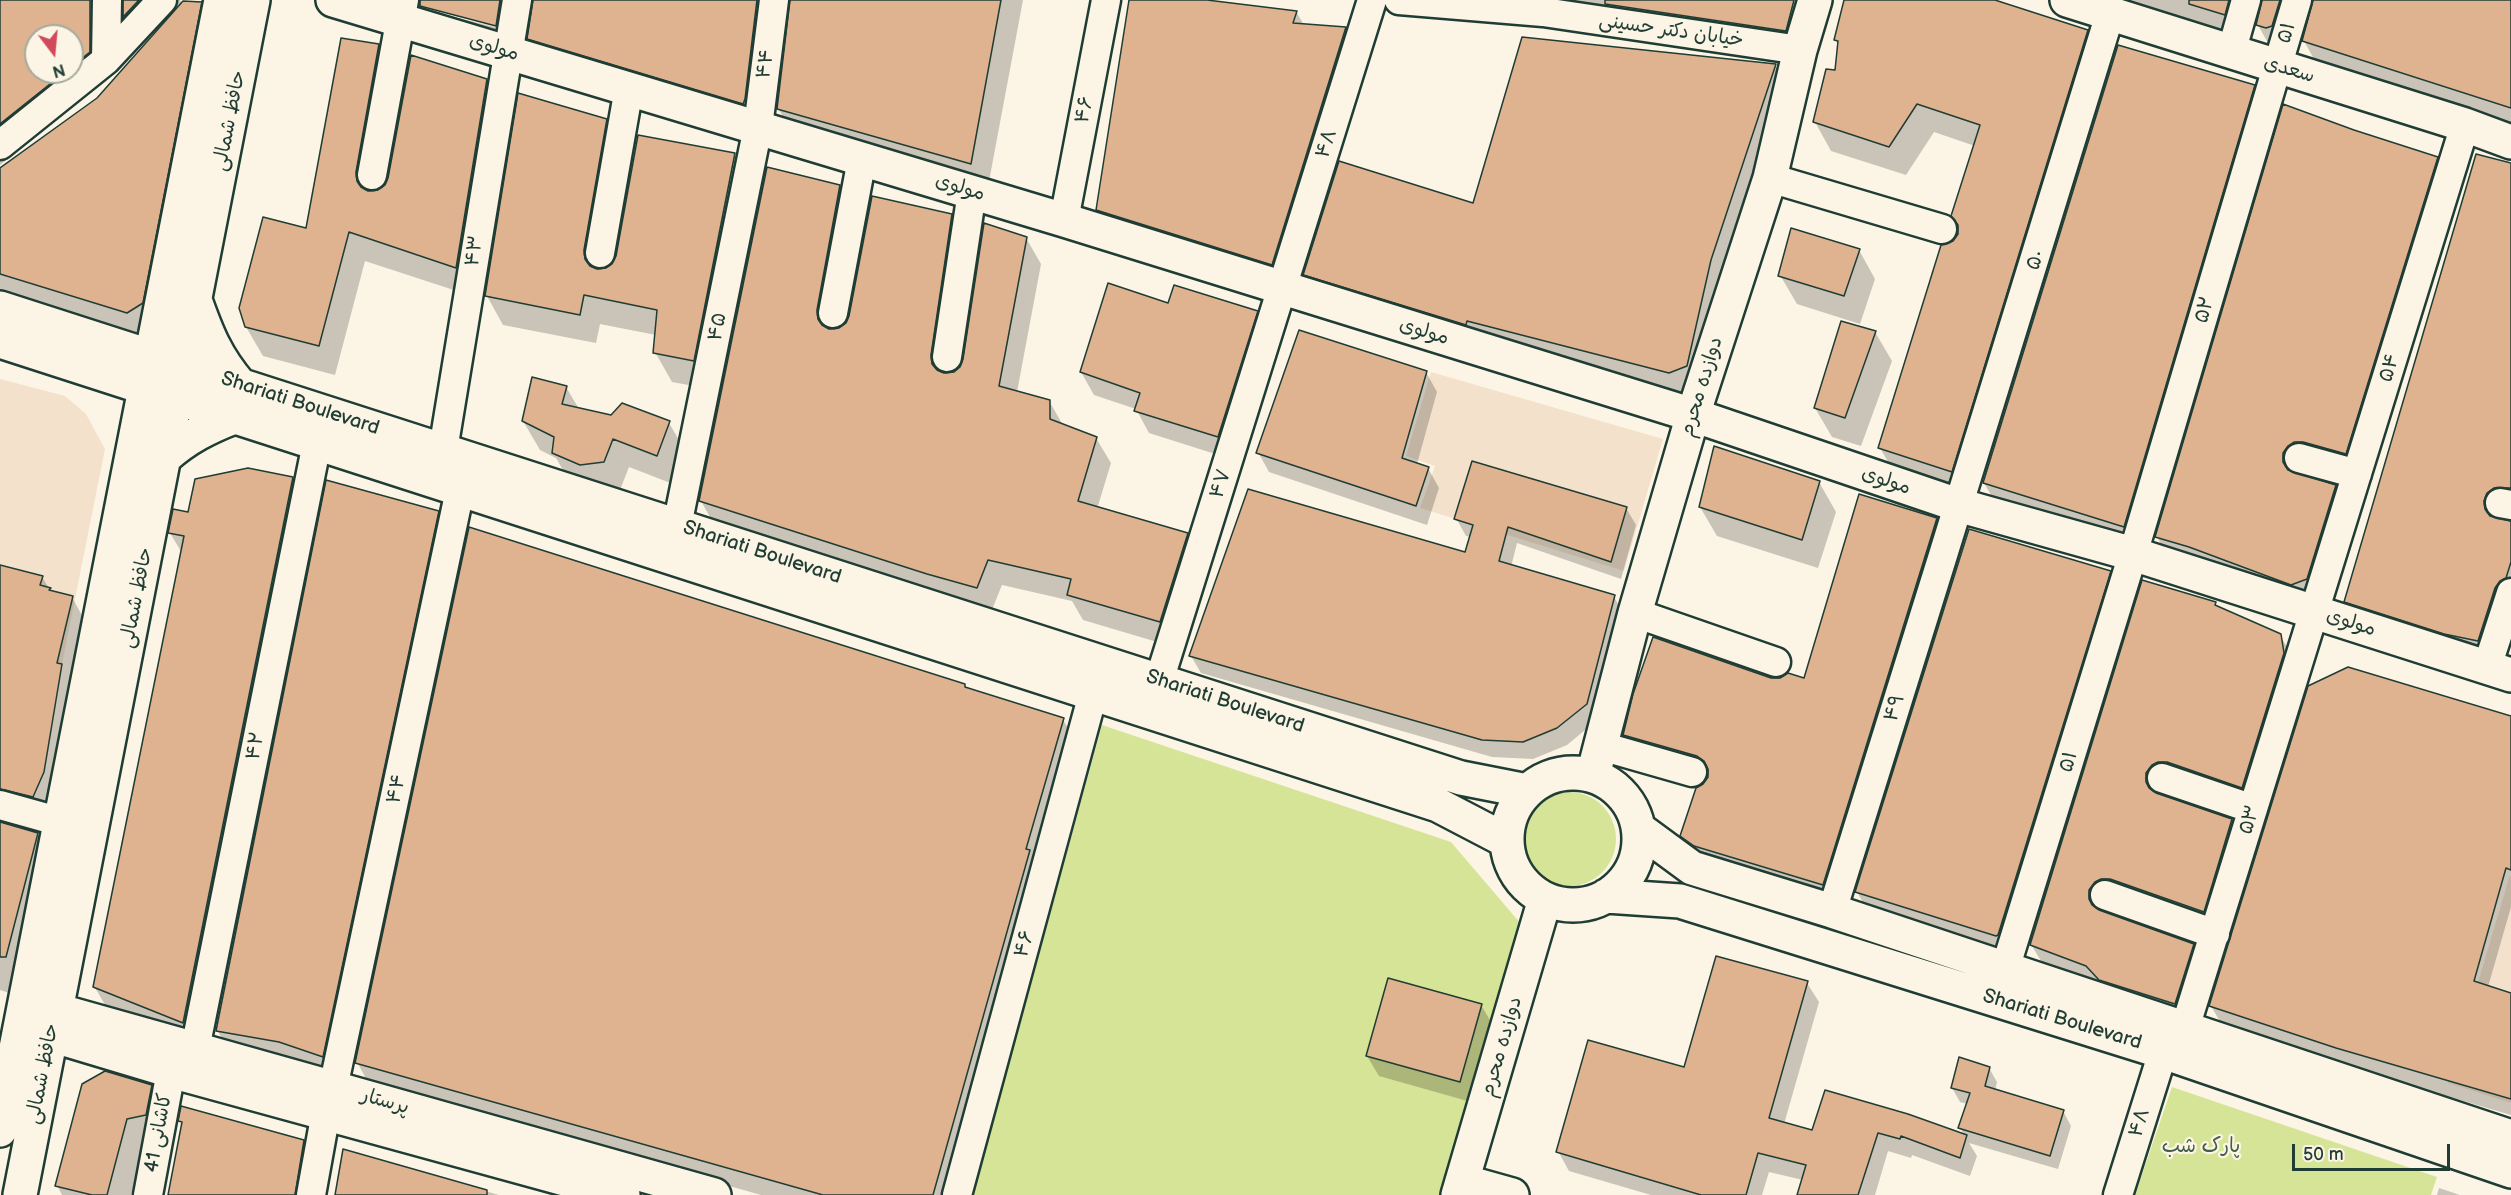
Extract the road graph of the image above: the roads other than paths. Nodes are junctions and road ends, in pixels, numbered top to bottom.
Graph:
1 (108, 0) edge
2 (162, 0) edge
3 (221, 0) edge
4 (253, 0) edge
5 (333, 0) edge
6 (517, 0) edge
7 (774, 0) edge
8 (1106, 0) edge
9 (1372, 0) edge
10 (1399, 0) edge
11 (1815, 0) edge
12 (2067, 0) edge
13 (2246, 0) edge
14 (2297, 0) edge
15 (1544, 6) edge
16 (403, 10) edge
17 (2110, 14) junction
18 (1800, 50) junction
19 (508, 52) junction
20 (2231, 53) junction
21 (106, 60) junction
22 (2277, 65) junction
23 (629, 88) junction
24 (2465, 125) junction
25 (758, 127) junction
26 (2510, 139) edge
27 (0, 145) edge
28 (862, 159) junction
29 (187, 174) junction
30 (372, 175) dead end
31 (1770, 178) junction
32 (218, 181) junction
33 (972, 192) junction
34 (1064, 220) junction
35 (1942, 229) dead end
36 (600, 253) dead end
37 (1282, 287) junction
38 (194, 296) junction
39 (0, 308) edge
40 (833, 313) dead end
41 (0, 341) edge
42 (947, 357) dead end
43 (166, 361) junction
44 (91, 370) junction
45 (240, 385) junction
46 (161, 393) junction
47 (1693, 415) junction
48 (234, 417) junction
49 (136, 440) junction
50 (317, 443) junction
51 (443, 450) junction
52 (165, 457) junction
53 (2299, 458) dead end
54 (2357, 474) junction
55 (460, 490) junction
56 (1958, 505) junction
57 (677, 526) junction
58 (2133, 554) junction
59 (2511, 593) edge
60 (2316, 612) junction
61 (1635, 613) junction
62 (1776, 662) dead end
63 (2499, 671) edge
64 (1160, 681) junction
65 (1094, 694) junction
66 (1597, 760) junction
67 (1692, 772) dead end
68 (2162, 778) dead end
69 (1527, 791) junction
70 (0, 805) edge
71 (2253, 809) junction
72 (61, 822) junction
73 (1639, 829) junction
74 (1506, 840) junction
75 (2105, 895) dead end
76 (1606, 896) junction
77 (1545, 899) junction
78 (1832, 911) junction
79 (2215, 934) junction
80 (2005, 969) junction
81 (25, 1015) edge
82 (2185, 1029) junction
83 (86, 1032) junction
84 (195, 1048) junction
85 (2163, 1052) junction
86 (171, 1071) junction
87 (330, 1100) junction
88 (0, 1127) edge
89 (2511, 1137) edge
90 (2511, 1171) edge
91 (1460, 1188) edge
92 (20, 1195) edge
93 (148, 1195) edge
94 (310, 1195) edge
95 (623, 1195) edge
96 (714, 1195) edge
97 (957, 1195) edge
98 (1512, 1195) edge
99 (2118, 1195) edge

1 - 21 street
2 - 21 street
3 - 29 main road, حافظ شمالی
4 - 32 main road, حافظ شمالی
5 - 16 main road, مولوی
6 - 19 street
7 - 25 street, ۴۴
8 - 34 street, ۴۶
9 - 37 street, ۴۸
10 - 15 street, خیابان دکتر حسینی
11 - 18 main road, دوازده محرم
12 - 17 main road, سعدی
13 - 20 street
14 - 22 street, ۵۱
15 - 18 street, خیابان دکتر حسینی
16 - 19 main road, مولوی
16 - 30 street
17 - 20 main road, سعدی
17 - 56 street, ۵۰
18 - 31 main road, دوازده محرم
19 - 23 main road, مولوی
19 - 51 street, ۴۳
20 - 22 main road, سعدی
21 - 27 street
22 - 24 main road, سعدی
22 - 58 street, ۵۲
23 - 25 main road, مولوی
23 - 36 street
24 - 26 main road, سعدی
24 - 54 street, ۵۴
25 - 28 main road, مولوی
25 - 57 street, ۴۵
28 - 33 main road, مولوی
28 - 40 street
29 - 32 main road
29 - 43 main road, حافظ شمالی
31 - 35 street
31 - 47 main road, دوازده محرم
32 - 38 main road, حافظ شمالی
33 - 34 main road, مولوی
33 - 42 street
34 - 37 main road, مولوی
37 - 47 main road, مولوی
37 - 64 street, ۴۷
38 - 43 main road, حافظ شمالی
38 - 45 main road
39 - 43 main road, Shariati Boulevard
41 - 44 main road, Shariati Boulevard
43 - 45 main road, Shariati Boulevard
43 - 46 main road, حافظ شمالی
44 - 46 main road, Shariati Boulevard
44 - 49 main road
45 - 51 main road, Shariati Boulevard
46 - 48 main road, Shariati Boulevard
46 - 49 main road, حافظ شمالی
46 - 52 main road, حافظ شمالی
47 - 56 main road, مولوی
47 - 61 main road, دوازده محرم
48 - 50 main road, Shariati Boulevard
48 - 52 main road
49 - 72 main road, حافظ شمالی
50 - 55 main road, Shariati Boulevard
50 - 84 street, ۴۲
51 - 57 main road, Shariati Boulevard
52 - 81 main road, حافظ شمالی
53 - 54 street
54 - 60 street, ۵۴
55 - 65 main road, Shariati Boulevard
55 - 87 street, ۴۴
56 - 58 main road, مولوی
56 - 78 street, ۴۹
57 - 64 main road, Shariati Boulevard
58 - 60 main road, مولوی
58 - 80 street, ۵۱
59 - 63 street
60 - 63 main road, مولوی
60 - 71 street, ۵۳
61 - 62 street
61 - 66 main road, دوازده محرم
64 - 69 main road, Shariati Boulevard
65 - 74 main road, Shariati Boulevard
65 - 97 street, ۴۶
66 - 67 street
66 - 69 main road
66 - 73 main road
68 - 71 street
69 - 74 main road
70 - 72 street
71 - 79 street, ۵۳
72 - 81 main road, حافظ شمالی
73 - 76 main road
73 - 78 main road, Shariati Boulevard
74 - 77 main road
75 - 79 street
76 - 77 main road
76 - 85 main road, Shariati Boulevard
77 - 91 main road, دوازده محرم
78 - 80 main road, Shariati Boulevard
79 - 82 street, ۵۳
80 - 82 main road, Shariati Boulevard
81 - 83 main road, پرستار
81 - 88 main road, حافظ شمالی
81 - 92 main road, حافظ شمالی
82 - 85 main road
82 - 89 main road, Shariati Boulevard
83 - 84 main road, پرستار
83 - 86 main road, پرستار
84 - 87 main road, پرستار
85 - 90 main road, Shariati Boulevard
85 - 99 street, ۴۸
86 - 87 main road, پرستار
86 - 93 street, کاشانی 41
87 - 94 street, ۴۴
87 - 95 main road, پرستار
87 - 96 main road, پرستار
91 - 98 main road

